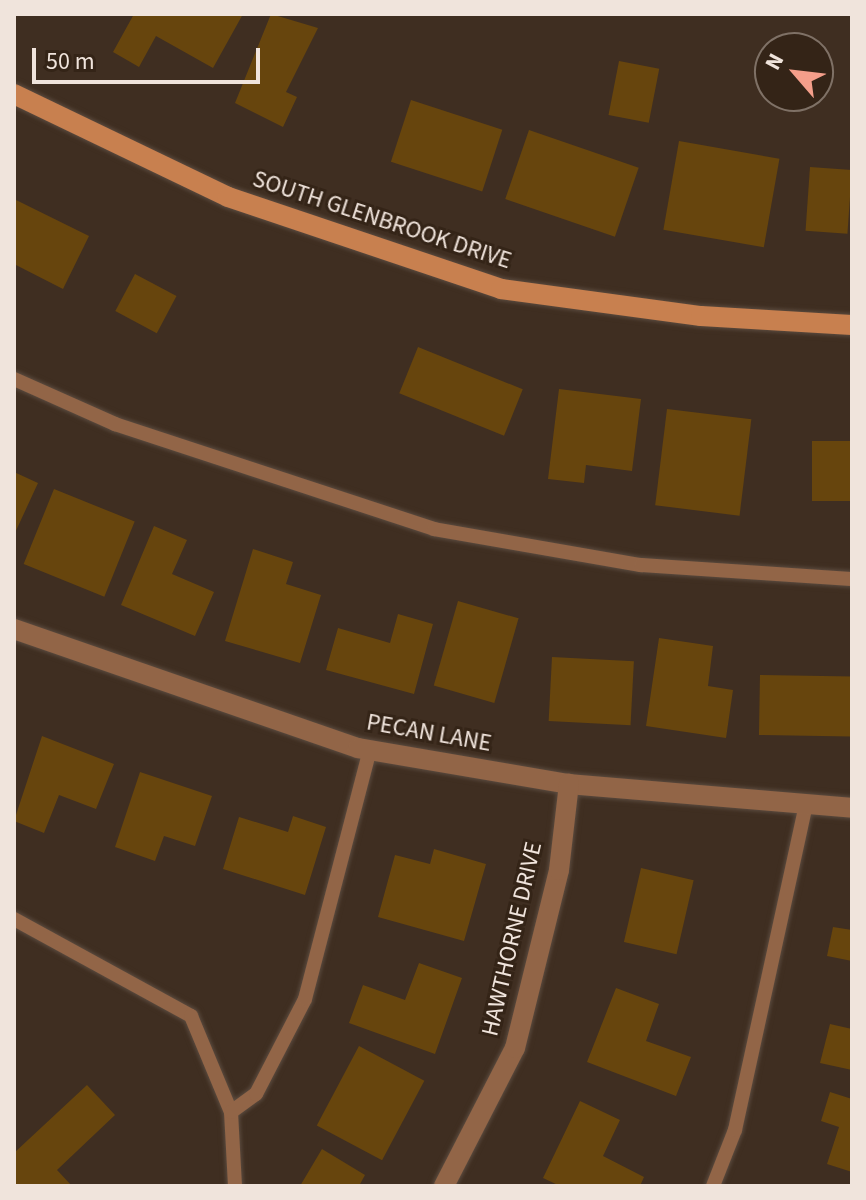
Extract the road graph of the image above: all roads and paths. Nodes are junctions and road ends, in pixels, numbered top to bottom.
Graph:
1 (14, 94) edge
2 (852, 325) edge
3 (14, 379) edge
4 (852, 579) edge
5 (14, 629) edge
6 (370, 750) junction
7 (569, 784) junction
8 (806, 805) junction
9 (852, 808) edge
10 (14, 919) edge
11 (231, 1112) junction
12 (235, 1186) edge
13 (444, 1186) edge
14 (713, 1186) edge

1 - 2 street, SOUTH GLENBROOK DRIVE
3 - 4 lane
5 - 6 street, PECAN LANE
6 - 7 street, PECAN LANE
6 - 11 lane
7 - 8 street, PECAN LANE
7 - 13 street, HAWTHORNE DRIVE
8 - 9 street, PECAN LANE
8 - 14 lane
10 - 11 lane
11 - 12 lane

